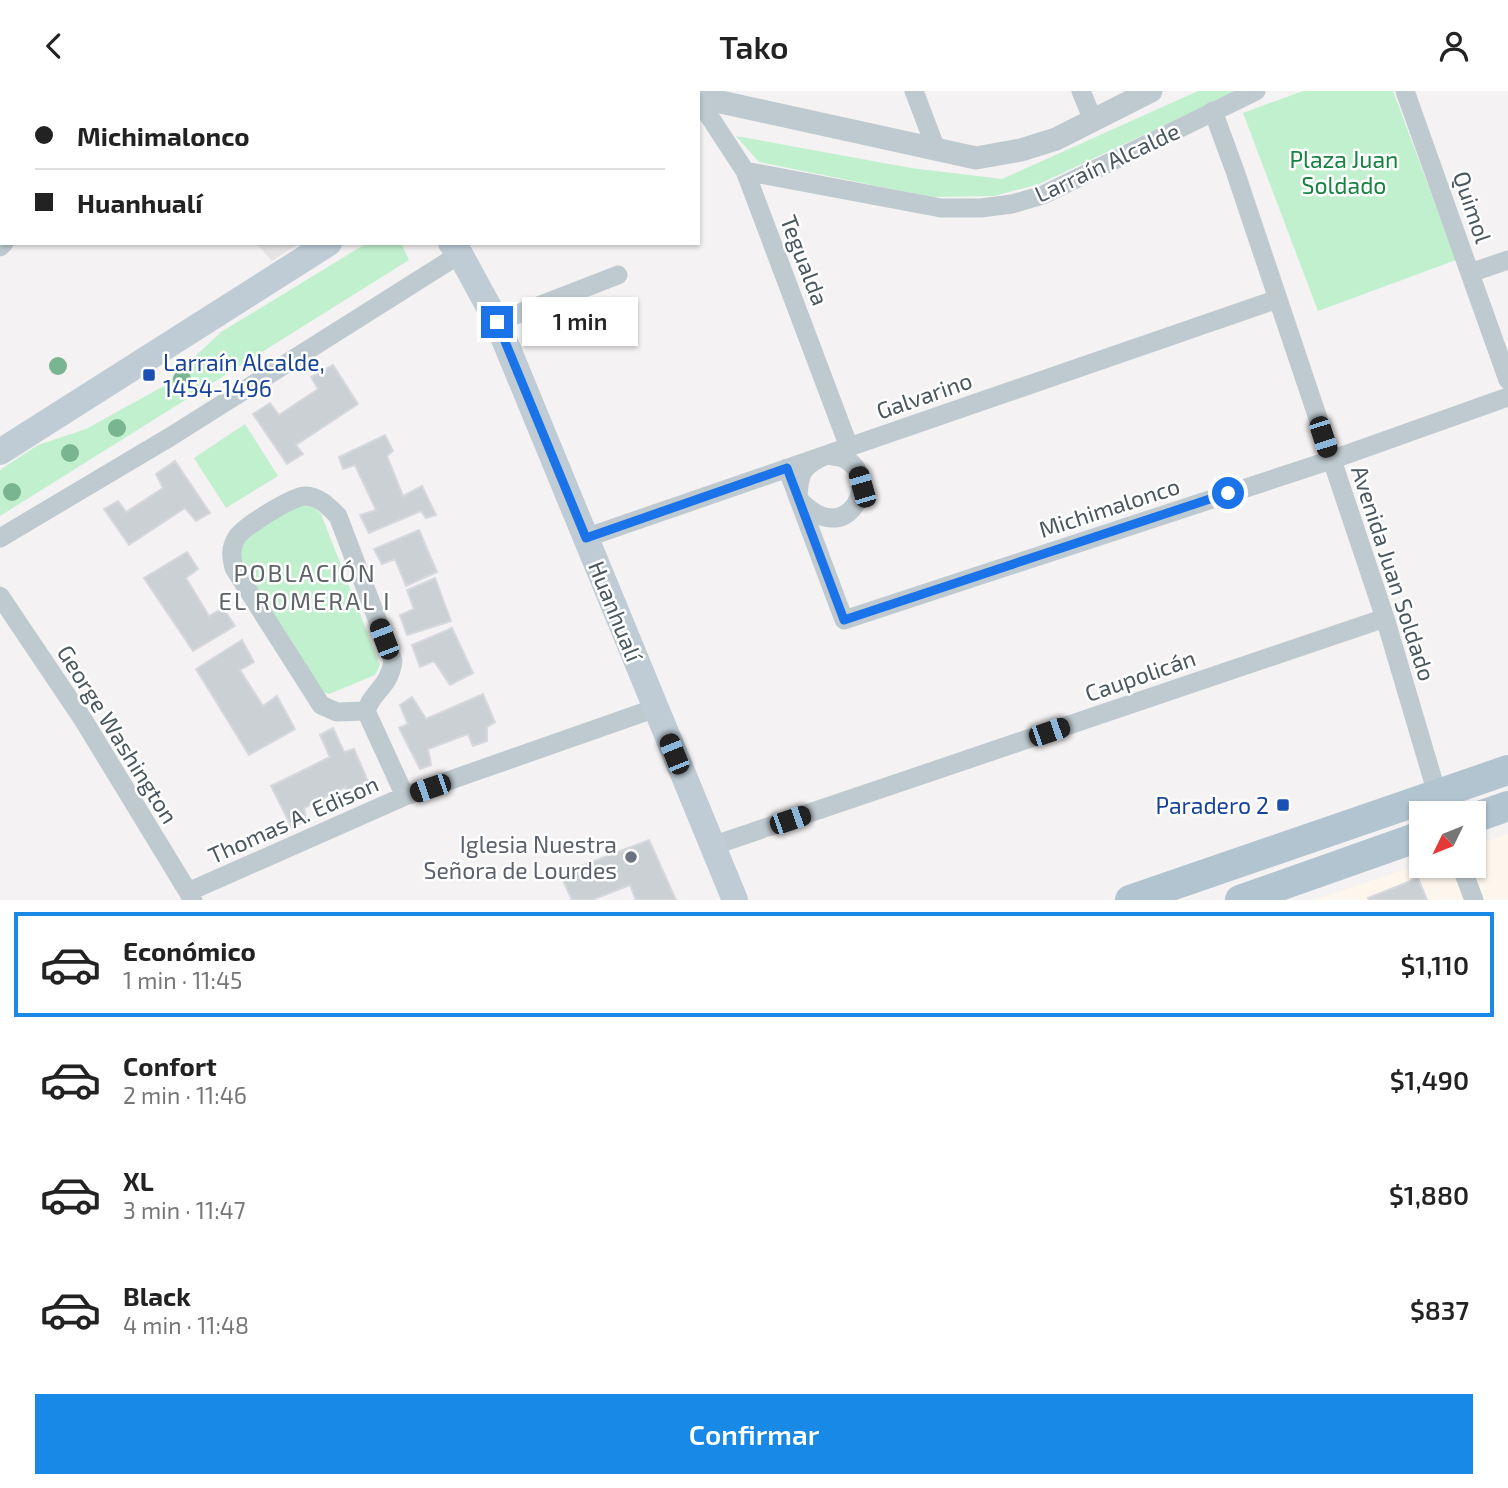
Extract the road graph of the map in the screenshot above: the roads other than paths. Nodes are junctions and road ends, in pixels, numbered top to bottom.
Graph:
1 (914, 91) edge
2 (1081, 91) edge
3 (1151, 91) edge
4 (1256, 91) edge
5 (1405, 91) edge
6 (700, 98) edge
7 (700, 101) edge
8 (1213, 111) junction
9 (1093, 120) junction
10 (936, 149) junction
11 (745, 171) junction
12 (326, 245) edge
13 (456, 249) edge
14 (1508, 260) edge
15 (1470, 273) junction
16 (618, 275) dead end
17 (1278, 299) junction
18 (497, 322) junction
19 (1508, 380) edge
20 (1508, 397) edge
21 (849, 447) junction
22 (0, 452) edge
23 (826, 455) junction
24 (1331, 460) junction
25 (787, 468) junction
26 (798, 498) junction
27 (0, 538) edge
28 (586, 538) junction
29 (0, 596) edge
30 (1385, 618) junction
31 (656, 708) junction
32 (366, 711) junction
33 (1508, 770) edge
34 (405, 796) junction
35 (1439, 801) edge
36 (1446, 801) edge
37 (1508, 806) edge
38 (1409, 814) edge
39 (1486, 814) edge
40 (1409, 840) edge
41 (712, 846) junction
42 (1466, 879) edge
43 (190, 896) edge
44 (735, 900) edge
45 (1130, 900) edge
46 (1240, 900) edge
47 (1474, 900) edge

1 - 10 street
2 - 9 street
3 - 9 street, Larraín Alcalde
4 - 8 street, Larraín Alcalde
5 - 15 street, Quimol
6 - 10 street, Larraín Alcalde
7 - 11 street, Tegualda
8 - 11 street, Larraín Alcalde
8 - 17 street, Avenida Juan Soldado
9 - 10 street, Larraín Alcalde
11 - 21 street, Tegualda
12 - 22 main road
13 - 18 main road, Huanhualí
13 - 27 street
14 - 15 street
15 - 19 street, Quimol
16 - 18 street
17 - 21 street, Galvarino
17 - 24 street, Avenida Juan Soldado
18 - 28 main road, Huanhualí
20 - 24 street, Michimalonco
21 - 23 street, Galvarino
23 - 25 street, Galvarino
23 - 26 street
23 - 26 street
24 - 26 street, Michimalonco
24 - 30 street, Avenida Juan Soldado
25 - 26 street
25 - 28 street, Galvarino
28 - 31 main road, Huanhualí
29 - 43 street, George Washington
30 - 35 street, Avenida Juan Soldado
30 - 41 street, Caupolicán
31 - 34 street, Thomas A. Edison
31 - 41 main road, Huanhualí
32 - 32 street
32 - 34 street
33 - 36 main road
34 - 43 street, Thomas A. Edison
37 - 39 main road
38 - 45 main road
40 - 46 main road
41 - 44 main road, Huanhualí
42 - 47 street

